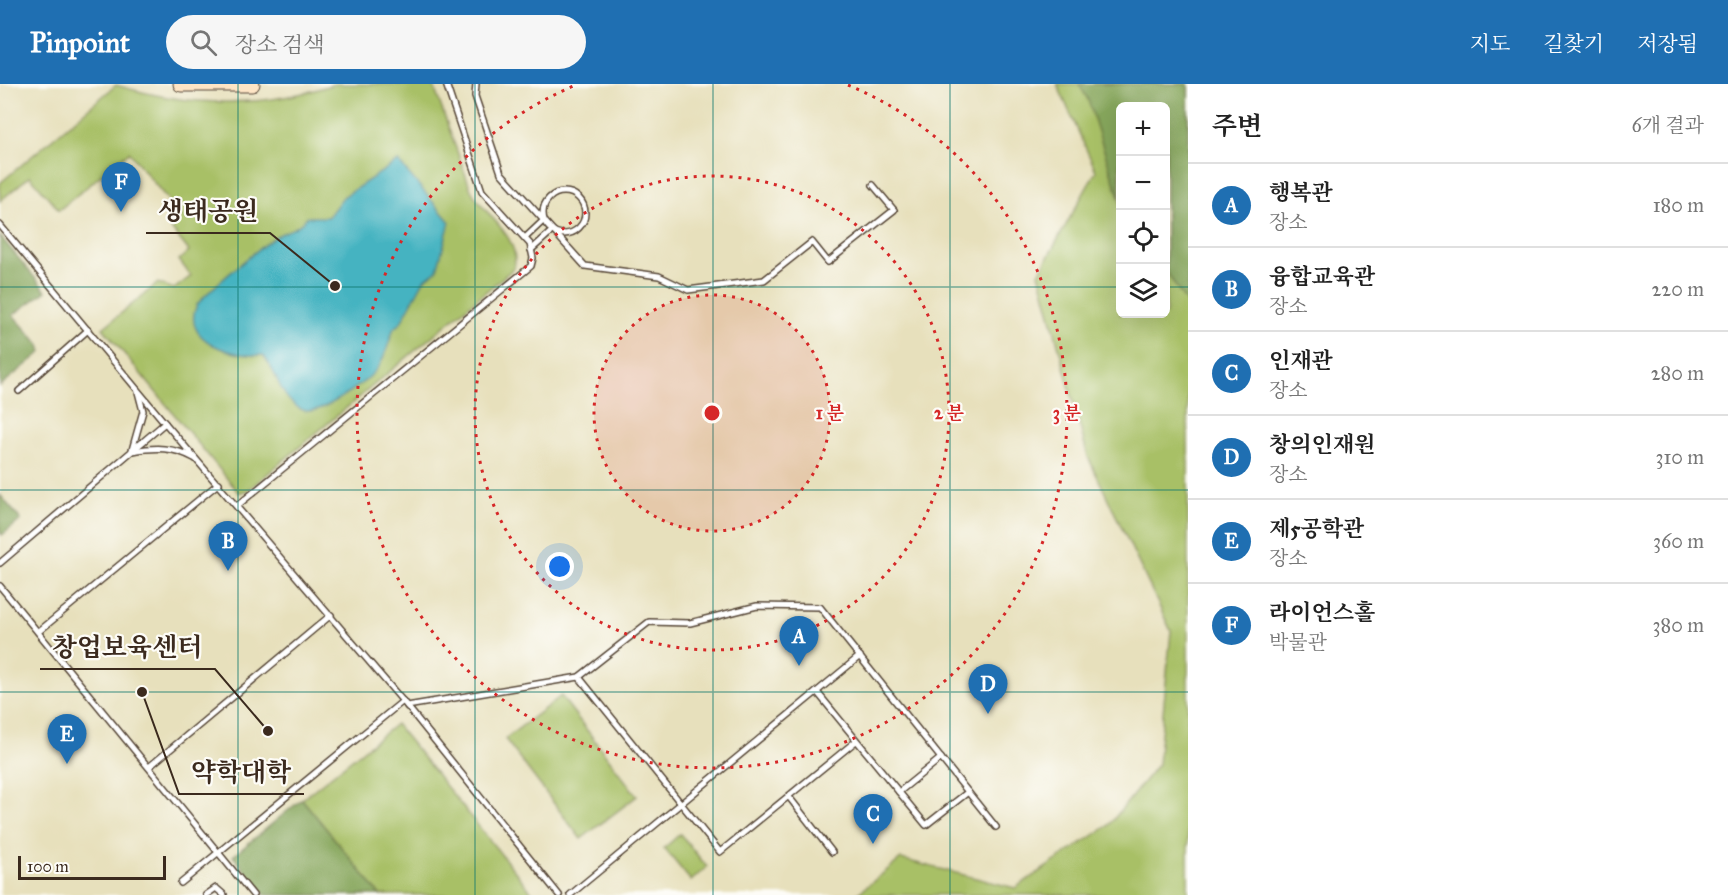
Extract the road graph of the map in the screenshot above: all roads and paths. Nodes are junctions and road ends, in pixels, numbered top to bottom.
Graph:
1 (181, 84) edge
2 (252, 84) edge
3 (446, 84) edge
4 (476, 84) edge
5 (873, 185) dead end
6 (543, 221) junction
7 (0, 225) edge
8 (551, 230) junction
9 (525, 238) junction
10 (531, 250) junction
11 (88, 330) junction
12 (136, 388) junction
13 (19, 391) dead end
14 (165, 423) junction
15 (132, 451) junction
16 (198, 460) junction
17 (219, 483) junction
18 (238, 505) junction
19 (0, 563) edge
20 (0, 586) edge
21 (331, 615) junction
22 (38, 632) junction
23 (860, 656) junction
24 (579, 678) junction
25 (817, 692) junction
26 (405, 704) junction
27 (856, 741) junction
28 (941, 758) junction
29 (148, 767) junction
30 (899, 792) junction
31 (968, 792) junction
32 (789, 797) junction
33 (682, 804) junction
34 (996, 827) dead end
35 (218, 852) junction
36 (832, 852) dead end
37 (181, 883) dead end
38 (206, 895) edge
39 (224, 895) edge
40 (253, 895) edge
41 (559, 895) edge
42 (570, 895) edge

1 - 2 main road
3 - 9 lane
4 - 6 lane
5 - 8 lane
6 - 8 lane
6 - 9 lane
7 - 11 lane
8 - 8 lane
8 - 10 lane
9 - 10 lane
10 - 18 lane
11 - 12 lane
11 - 13 lane
12 - 14 lane
12 - 15 lane
14 - 15 lane
14 - 16 lane
15 - 16 lane
15 - 19 lane
16 - 17 lane
17 - 18 lane
17 - 22 lane
18 - 21 lane
20 - 22 lane
21 - 26 lane
21 - 29 lane
22 - 29 lane
23 - 24 lane
23 - 25 lane
23 - 28 lane
24 - 26 lane
24 - 33 lane
25 - 27 lane
25 - 33 lane
26 - 35 lane
26 - 41 lane
27 - 30 lane
27 - 32 lane
28 - 30 lane
28 - 31 lane
29 - 35 lane
30 - 31 lane
31 - 34 lane
32 - 33 lane
32 - 36 lane
33 - 42 lane
35 - 37 lane
35 - 40 lane
38 - 39 lane

